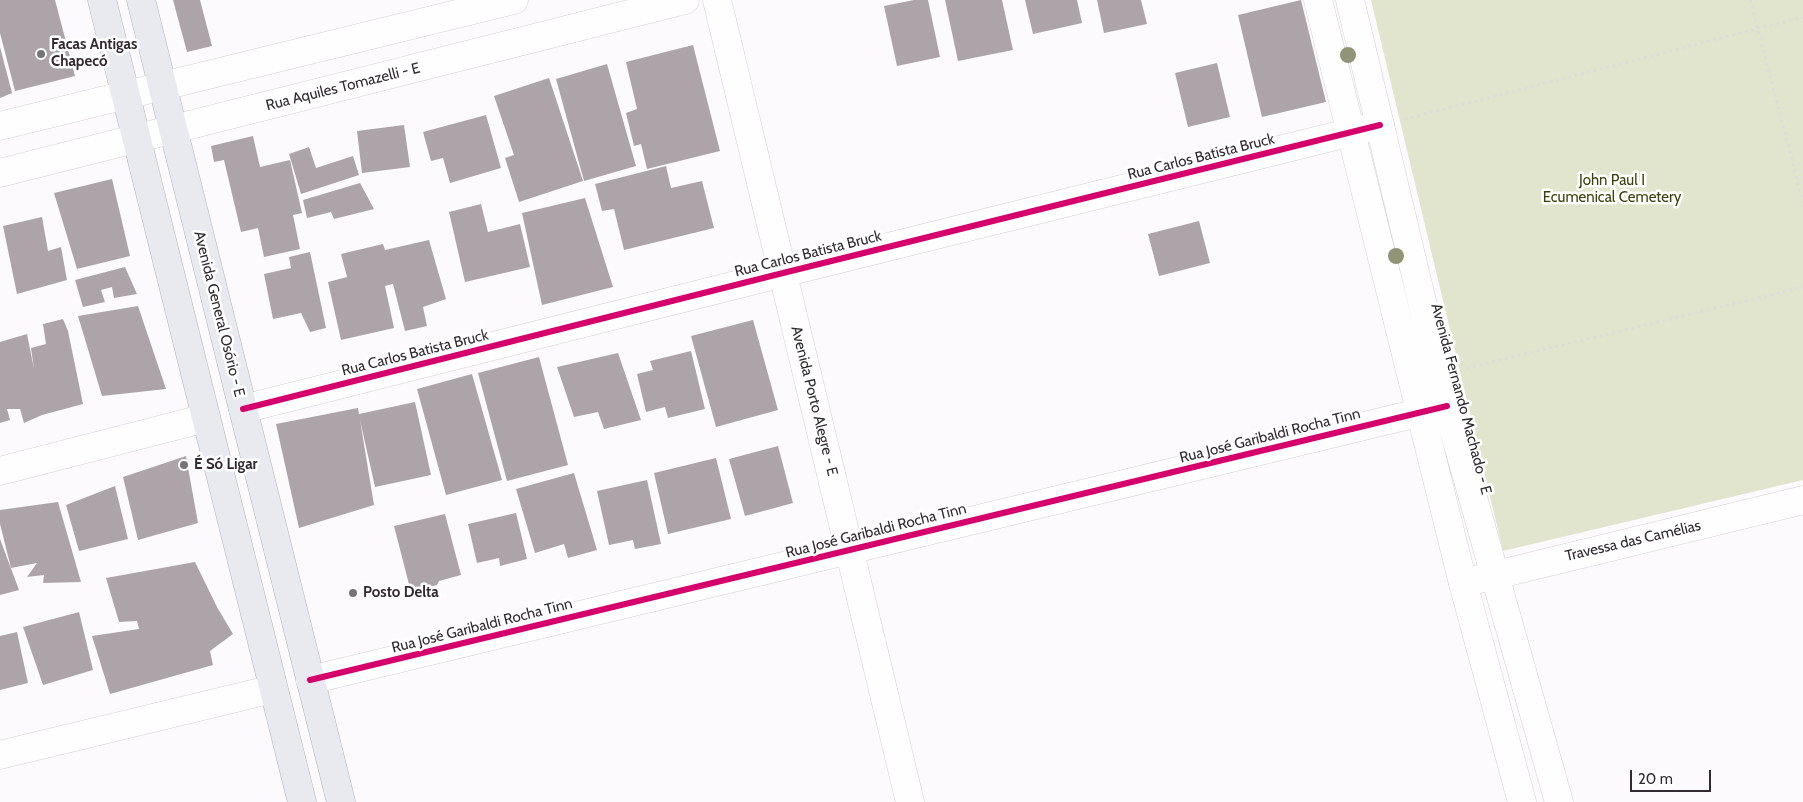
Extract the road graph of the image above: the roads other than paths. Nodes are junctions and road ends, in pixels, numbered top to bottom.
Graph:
1 (102, 0) edge
2 (141, 0) edge
3 (514, 0) edge
4 (685, 0) edge
5 (717, 0) edge
6 (1318, 0) edge
7 (1350, 0) edge
8 (450, 16) junction
9 (460, 57) junction
10 (162, 85) junction
11 (126, 95) junction
12 (1380, 125) junction
13 (0, 126) edge
14 (173, 130) junction
15 (1351, 132) junction
16 (137, 139) junction
17 (0, 173) edge
18 (783, 272) junction
19 (1447, 406) junction
20 (243, 409) junction
21 (1421, 413) junction
22 (206, 418) junction
23 (0, 471) edge
24 (1803, 500) edge
25 (850, 550) junction
26 (1496, 574) junction
27 (1463, 583) junction
28 (310, 680) junction
29 (274, 689) junction
30 (0, 755) edge
31 (302, 802) edge
32 (341, 802) edge
33 (910, 802) edge
34 (1522, 802) edge
35 (1559, 802) edge

1 - 11 main road
2 - 10 main road, Avenida General Osório - E
3 - 8 street
4 - 9 street, Rua Aquiles Tomazelli - E
5 - 18 street, Avenida Porto Alegre - E
6 - 15 street
7 - 12 street, Avenida Fernando Machado - E
8 - 9 street
8 - 10 street
9 - 14 street, Rua Aquiles Tomazelli - E
10 - 11 street
10 - 14 main road, Avenida General Osório - E
11 - 13 street
11 - 16 main road
12 - 15 street, Rua Carlos Batista Bruck
12 - 19 street, Avenida Fernando Machado - E
14 - 16 street, Rua Aquiles Tomazelli - E
14 - 20 main road, Avenida General Osório - E
15 - 18 street, Rua Carlos Batista Bruck
15 - 21 street
16 - 17 street, Rua Aquiles Tomazelli - E
16 - 22 main road
18 - 20 street, Rua Carlos Batista Bruck
18 - 25 street, Avenida Porto Alegre - E
19 - 21 street, Rua José Garibaldi Rocha Tinn
19 - 26 street, Avenida Fernando Machado - E
20 - 22 main road
20 - 28 main road, Avenida General Osório - E
21 - 25 street, Rua José Garibaldi Rocha Tinn
21 - 27 street
22 - 23 street
22 - 29 main road
24 - 26 street, Travessa das Camélias
25 - 28 street, Rua José Garibaldi Rocha Tinn
25 - 33 street, Avenida Porto Alegre - E
26 - 27 street, Travessa das Camélias
26 - 35 street, Avenida Fernando Machado - E
27 - 34 street
28 - 29 main road
28 - 32 main road, Avenida General Osório - E
29 - 30 street
29 - 31 main road

